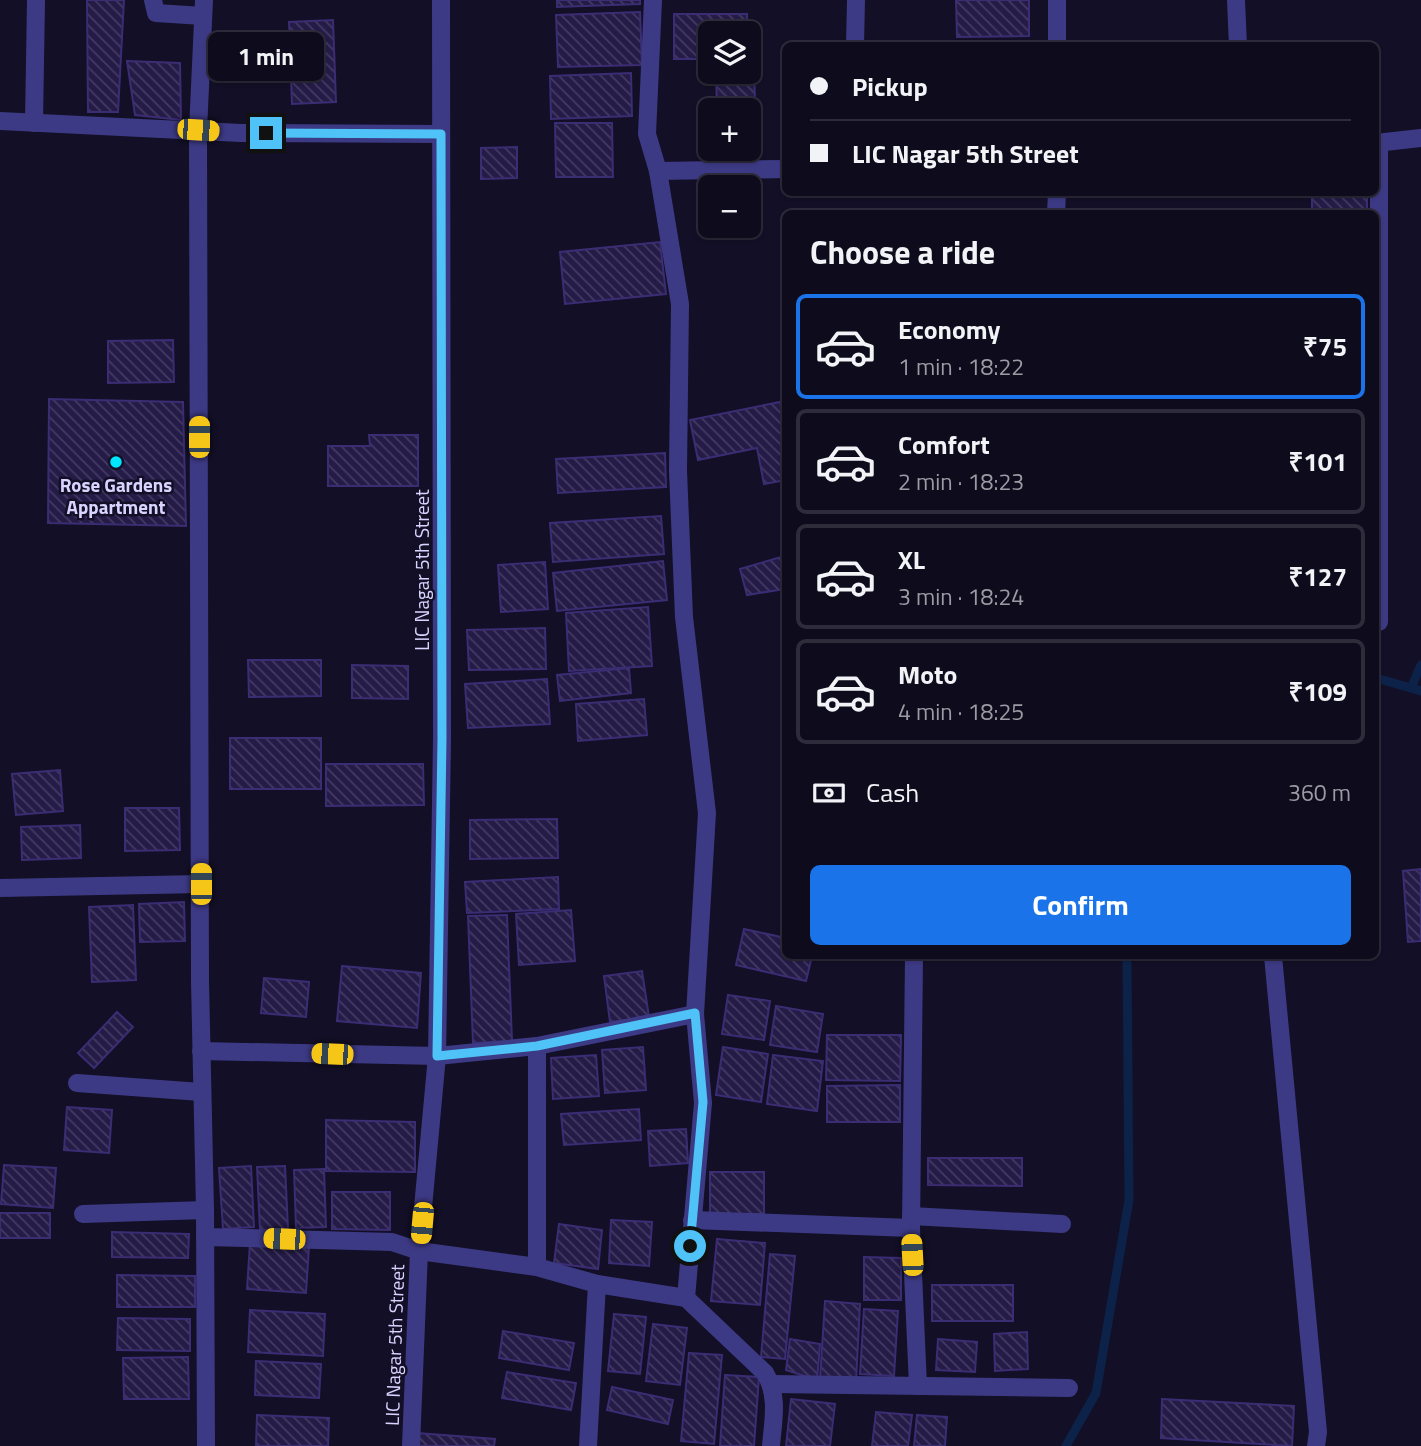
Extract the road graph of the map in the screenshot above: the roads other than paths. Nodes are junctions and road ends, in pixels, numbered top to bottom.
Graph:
1 (36, 0) edge
2 (153, 0) edge
3 (441, 0) edge
4 (653, 0) edge
5 (856, 0) edge
6 (1057, 0) edge
7 (1236, 0) edge
8 (204, 8) edge
9 (855, 42) edge
10 (1057, 42) edge
11 (1238, 42) edge
12 (0, 121) edge
13 (34, 123) junction
14 (198, 130) junction
15 (441, 134) junction
16 (1421, 138) edge
17 (1379, 143) edge
18 (782, 169) edge
19 (658, 171) junction
20 (201, 884) junction
21 (0, 888) edge
22 (914, 959) edge
23 (1273, 959) edge
24 (695, 1013) junction
25 (537, 1046) junction
26 (201, 1051) junction
27 (437, 1056) junction
28 (77, 1083) dead end
29 (201, 1092) junction
30 (205, 1210) junction
31 (83, 1214) dead end
32 (692, 1220) junction
33 (911, 1222) junction
34 (1062, 1224) dead end
35 (205, 1237) junction
36 (419, 1251) junction
37 (537, 1267) junction
38 (597, 1284) junction
39 (686, 1298) junction
40 (772, 1384) junction
41 (918, 1386) junction
42 (1069, 1388) dead end
43 (206, 1446) edge
44 (411, 1446) edge
45 (588, 1446) edge
46 (771, 1446) edge
47 (1317, 1446) edge

1 - 13 street
2 - 8 street
3 - 15 street, LIC Nagar 5th Street
4 - 19 street
5 - 9 street
6 - 10 street
7 - 11 street
8 - 14 street
12 - 13 street
13 - 14 street
14 - 15 street
14 - 20 street
15 - 27 street, LIC Nagar 5th Street
16 - 17 street
18 - 19 street
19 - 24 street
20 - 21 street
20 - 26 street
22 - 33 street
23 - 47 street
24 - 25 street
24 - 32 street
25 - 27 street
25 - 37 street
26 - 27 street
26 - 29 street
27 - 36 street, LIC Nagar 5th Street
28 - 29 street
29 - 30 street
30 - 31 street
30 - 35 street
32 - 33 street
32 - 39 street
33 - 34 street
33 - 41 street
35 - 36 street
35 - 43 street
36 - 37 street
36 - 44 street, LIC Nagar 5th Street
37 - 38 street
38 - 39 street
38 - 45 street
39 - 40 street
40 - 41 street
40 - 46 street
41 - 42 street

